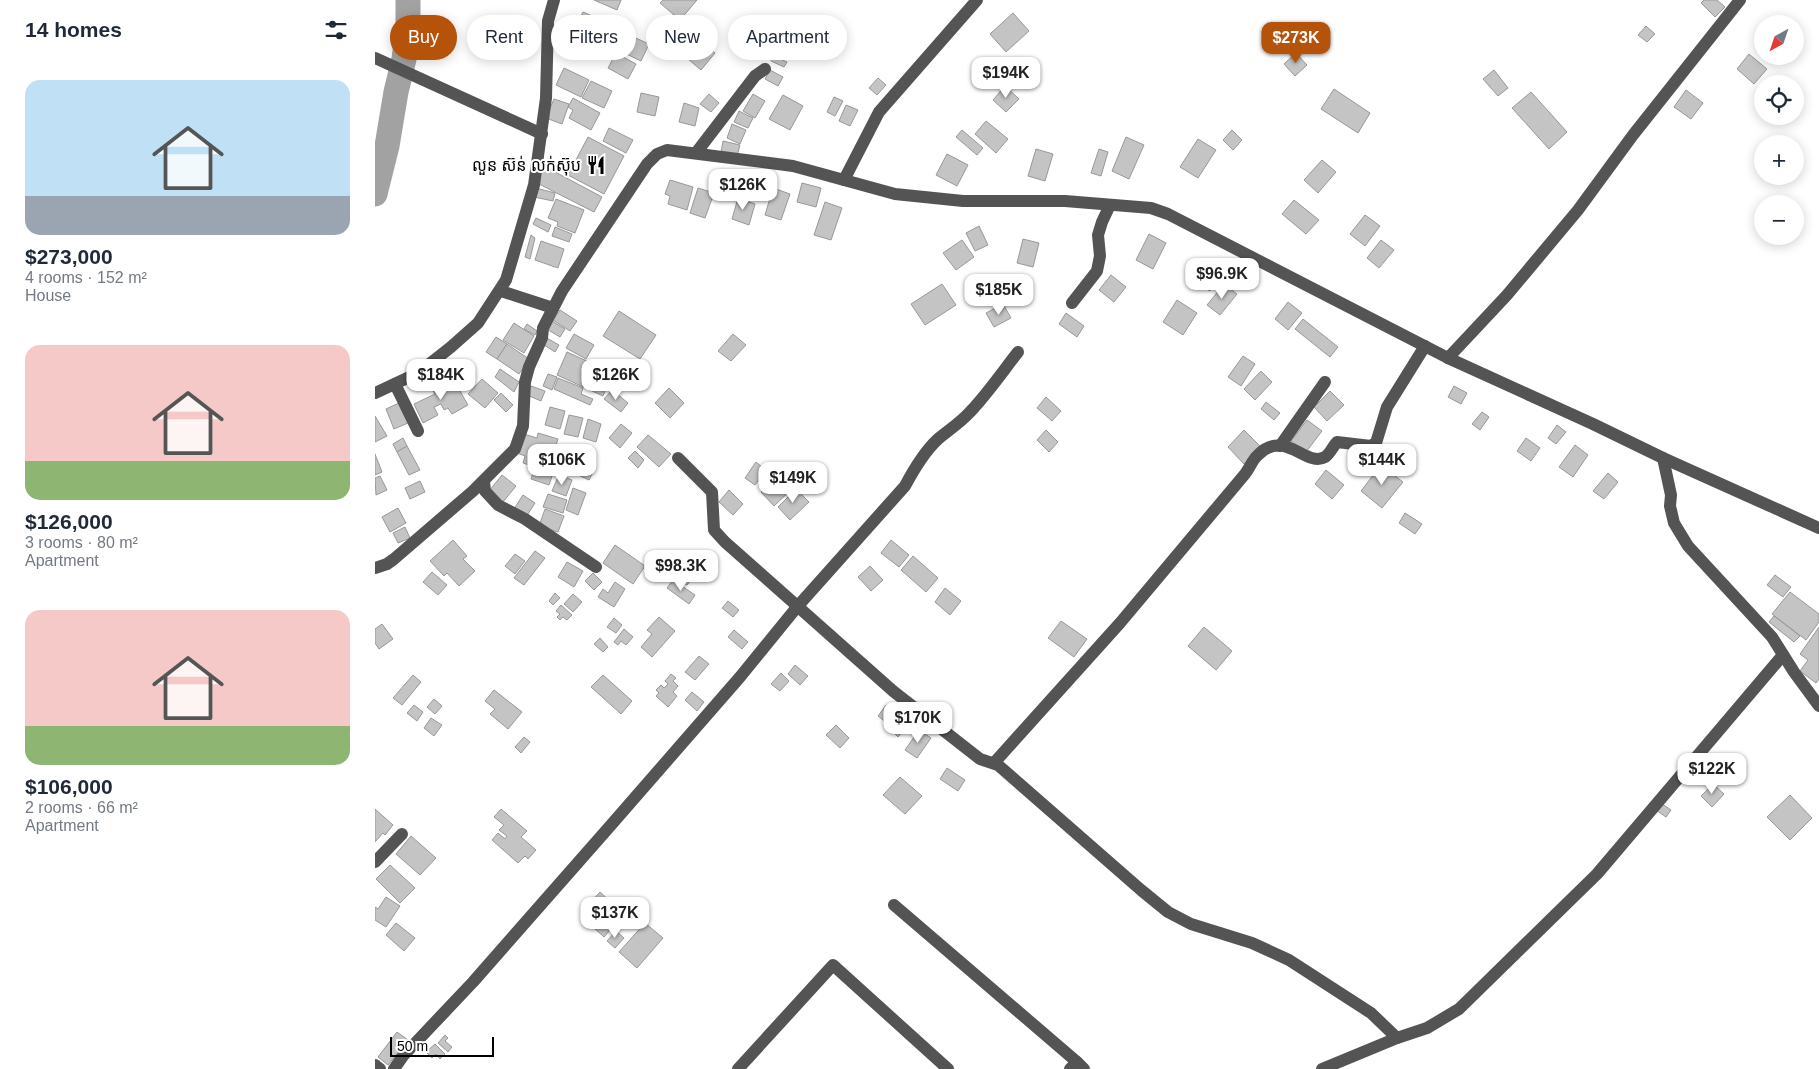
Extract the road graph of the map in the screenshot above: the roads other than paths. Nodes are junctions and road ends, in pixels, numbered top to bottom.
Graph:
1 (555, 0) edge
2 (977, 0) edge
3 (1740, 0) edge
4 (376, 59) edge
5 (765, 69) dead end
6 (542, 134) junction
7 (696, 153) junction
8 (844, 180) junction
9 (1110, 205) junction
10 (501, 291) junction
11 (1072, 303) dead end
12 (553, 308) junction
13 (1425, 346) junction
14 (1018, 352) dead end
15 (1448, 358) junction
16 (1325, 382) dead end
17 (395, 384) junction
18 (375, 393) edge
19 (418, 431) dead end
20 (1280, 446) junction
21 (678, 458) dead end
22 (1663, 458) junction
23 (484, 481) junction
24 (1819, 528) edge
25 (375, 568) edge
26 (596, 568) dead end
27 (797, 607) junction
28 (1783, 654) junction
29 (1819, 706) edge
30 (994, 763) junction
31 (403, 834) dead end
32 (375, 862) edge
33 (895, 904) dead end
34 (1397, 1038) junction
35 (375, 1065) edge
36 (1077, 1067) edge
37 (381, 1069) edge
38 (394, 1069) edge
39 (738, 1069) edge
40 (948, 1069) edge
41 (1322, 1069) edge

1 - 6 street
2 - 8 street
3 - 15 street
4 - 6 street
5 - 7 street
6 - 10 street
7 - 8 street
7 - 12 street
8 - 9 street
9 - 11 street
9 - 13 street
10 - 12 street
10 - 17 street
12 - 23 street
13 - 15 street
13 - 20 street
14 - 27 street
15 - 22 street
16 - 20 street
17 - 18 street
17 - 19 street
20 - 30 street
21 - 27 street
22 - 24 street
22 - 28 street
23 - 25 street
23 - 26 street
27 - 30 street
27 - 38 street
28 - 29 street
28 - 34 street
30 - 34 street
31 - 32 street
33 - 36 street
34 - 41 street
35 - 37 street
39 - 40 street

